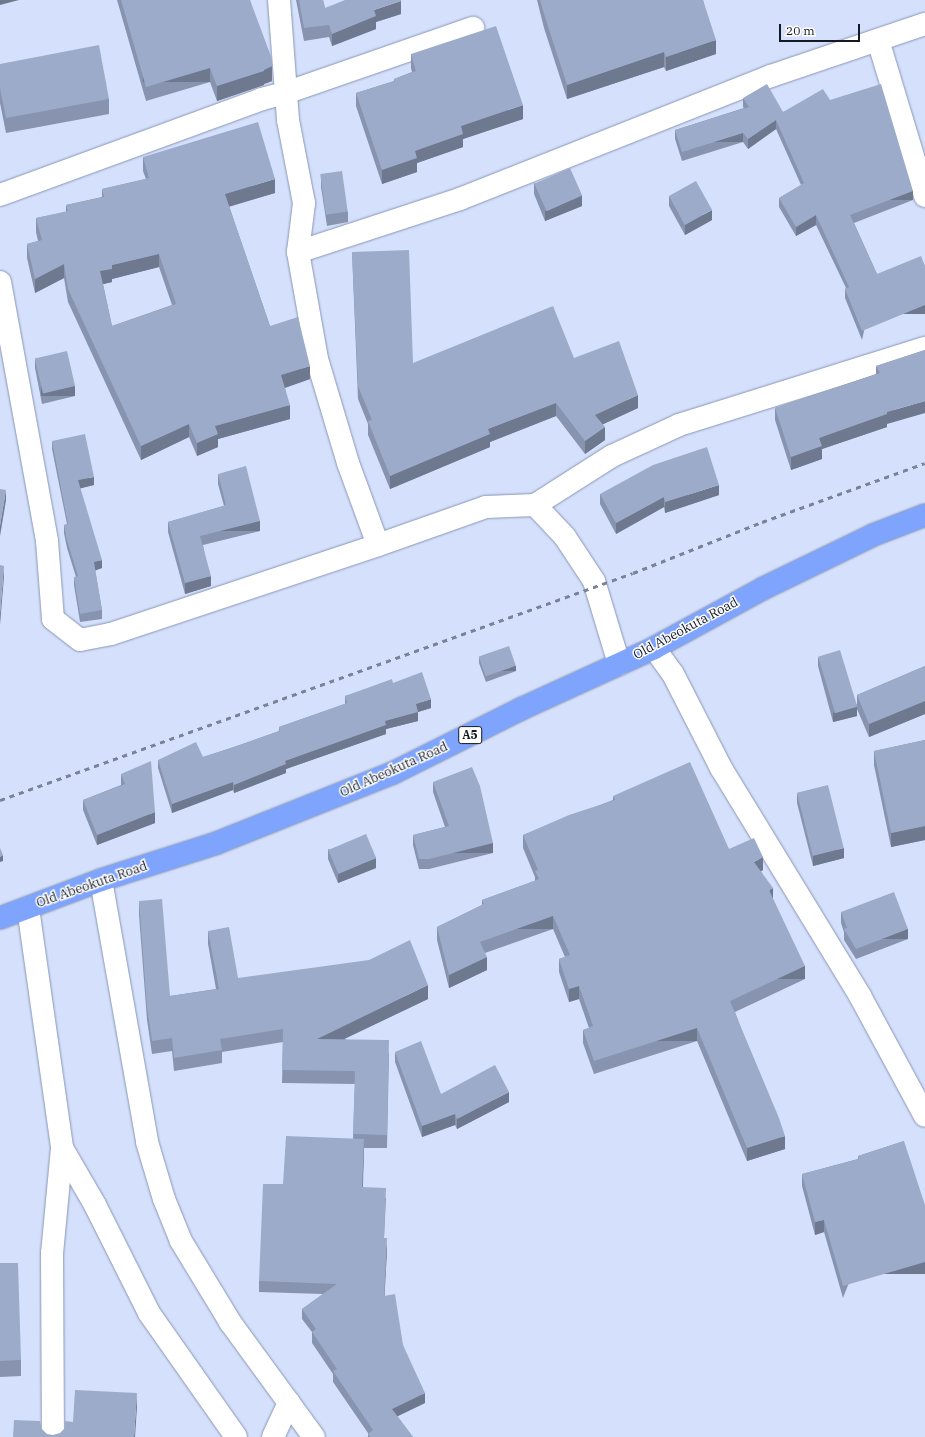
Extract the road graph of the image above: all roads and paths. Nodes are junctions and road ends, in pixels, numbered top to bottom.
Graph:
1 (279, 0) edge
2 (925, 24) edge
3 (473, 28) dead end
4 (878, 40) junction
5 (288, 92) junction
6 (0, 194) edge
7 (925, 196) edge
8 (298, 252) junction
9 (0, 282) edge
10 (925, 348) edge
11 (534, 505) junction
12 (925, 515) edge
13 (378, 545) junction
14 (654, 648) junction
15 (619, 664) junction
16 (101, 880) junction
17 (28, 908) junction
18 (0, 918) edge
19 (925, 1116) edge
20 (62, 1148) junction
21 (289, 1403) junction
22 (53, 1437) edge
23 (236, 1437) edge
24 (272, 1437) edge
25 (314, 1437) edge

1 - 5 street
2 - 4 street
3 - 5 street
4 - 7 street
4 - 8 street
5 - 6 street
5 - 8 street
8 - 13 street
9 - 13 street
10 - 11 street
11 - 13 street
11 - 15 street
12 - 14 highway, Old Abeokuta Road / A5
14 - 15 highway, Old Abeokuta Road / A5
14 - 19 street
15 - 16 highway, Old Abeokuta Road / A5
16 - 17 highway, Old Abeokuta Road / A5
16 - 21 street
17 - 18 highway, Old Abeokuta Road / A5
17 - 20 street
20 - 22 street
20 - 23 street
21 - 24 street
21 - 25 street

